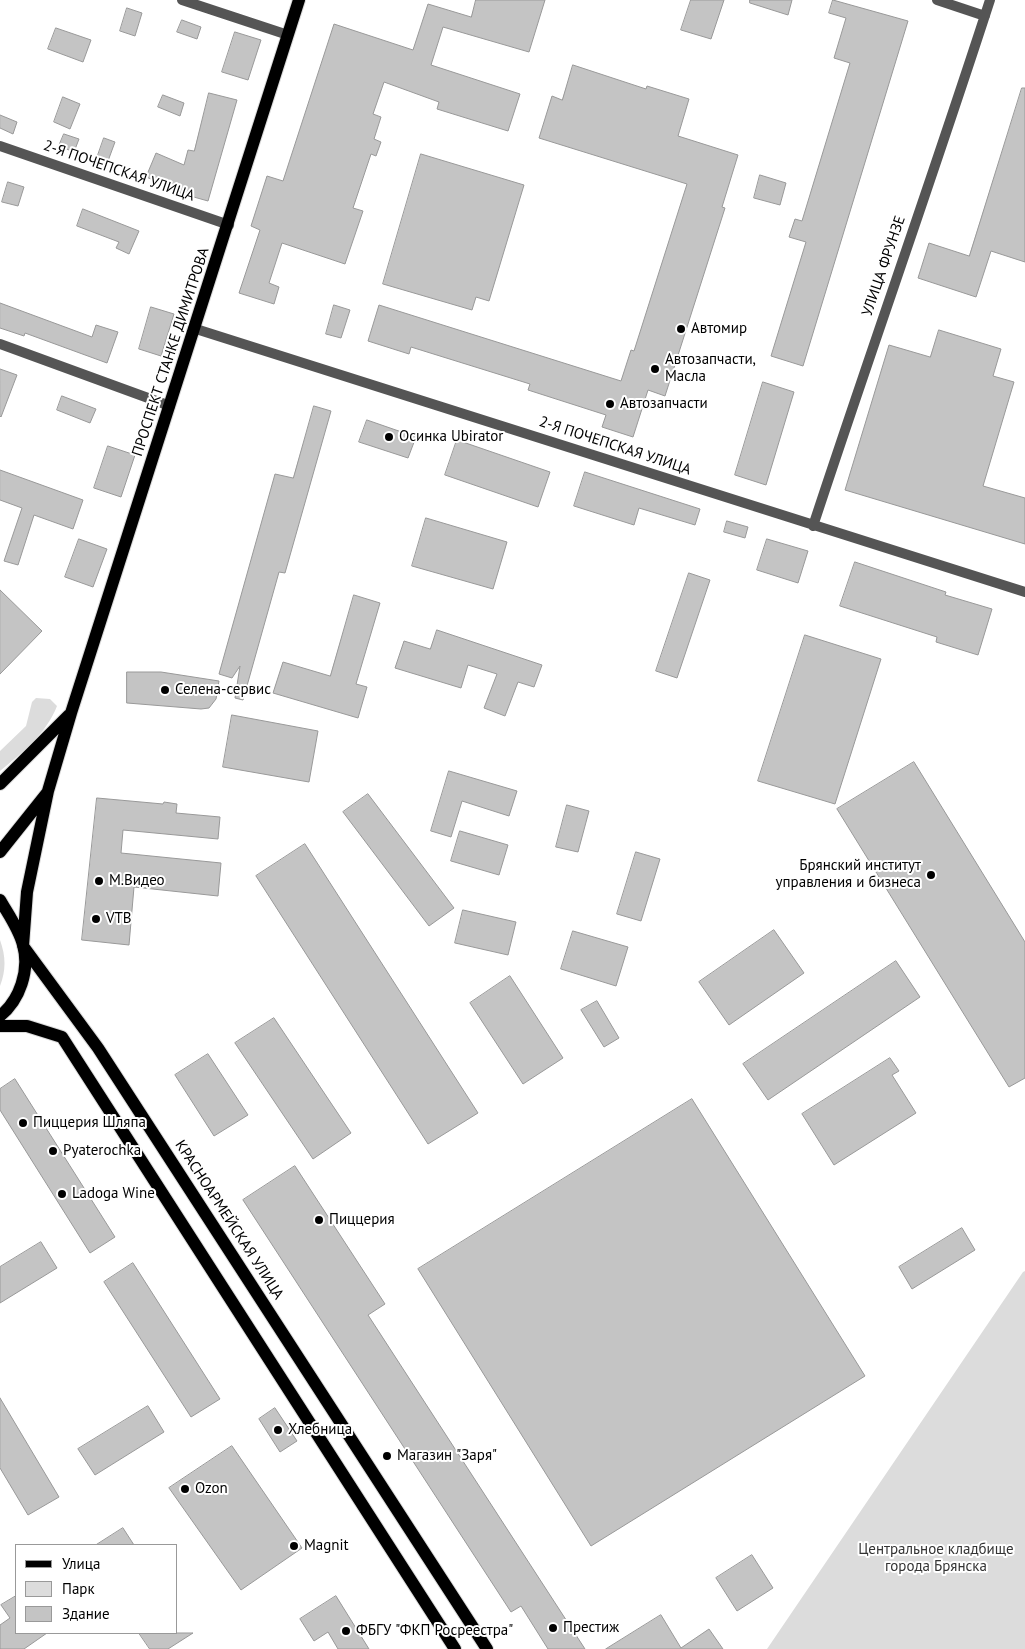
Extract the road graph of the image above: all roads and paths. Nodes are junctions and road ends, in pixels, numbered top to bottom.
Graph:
1 (182, 0) edge
2 (299, 0) edge
3 (937, 0) edge
4 (990, 0) edge
5 (985, 16) junction
6 (288, 35) junction
7 (0, 146) edge
8 (229, 225) junction
9 (196, 329) junction
10 (0, 344) edge
11 (170, 406) junction
12 (813, 526) junction
13 (1025, 592) edge
14 (71, 713) junction
15 (0, 784) edge
16 (48, 790) junction
17 (0, 852) edge
18 (0, 900) edge
19 (0, 910) edge
20 (14, 925) junction
21 (23, 946) junction
22 (0, 1016) edge
23 (0, 1026) edge
24 (455, 1649) edge
25 (486, 1649) edge

1 - 6 street
2 - 6 main road, ПРОСПЕКТ СТАНКЕ ДИМИТРОВА
3 - 5 street
4 - 5 street, УЛИЦА ФРУНЗЕ
5 - 12 street, УЛИЦА ФРУНЗЕ
6 - 8 main road, ПРОСПЕКТ СТАНКЕ ДИМИТРОВА
7 - 8 street, 2-Я ПОЧЕПСКАЯ УЛИЦА
8 - 9 main road, ПРОСПЕКТ СТАНКЕ ДИМИТРОВА
9 - 11 main road, ПРОСПЕКТ СТАНКЕ ДИМИТРОВА
9 - 12 street, 2-Я ПОЧЕПСКАЯ УЛИЦА
10 - 11 street
11 - 14 main road, ПРОСПЕКТ СТАНКЕ ДИМИТРОВА
12 - 13 street, 2-Я ПОЧЕПСКАЯ УЛИЦА
14 - 15 main road, ПРОСПЕКТ СТАНКЕ ДИМИТРОВА
14 - 16 main road, ПРОСПЕКТ СТАНКЕ ДИМИТРОВА
16 - 17 main road
16 - 21 main road
18 - 20 main road
19 - 20 main road
20 - 21 main road
21 - 22 main road
21 - 25 main road, КРАСНОАРМЕЙСКАЯ УЛИЦА
23 - 24 main road

